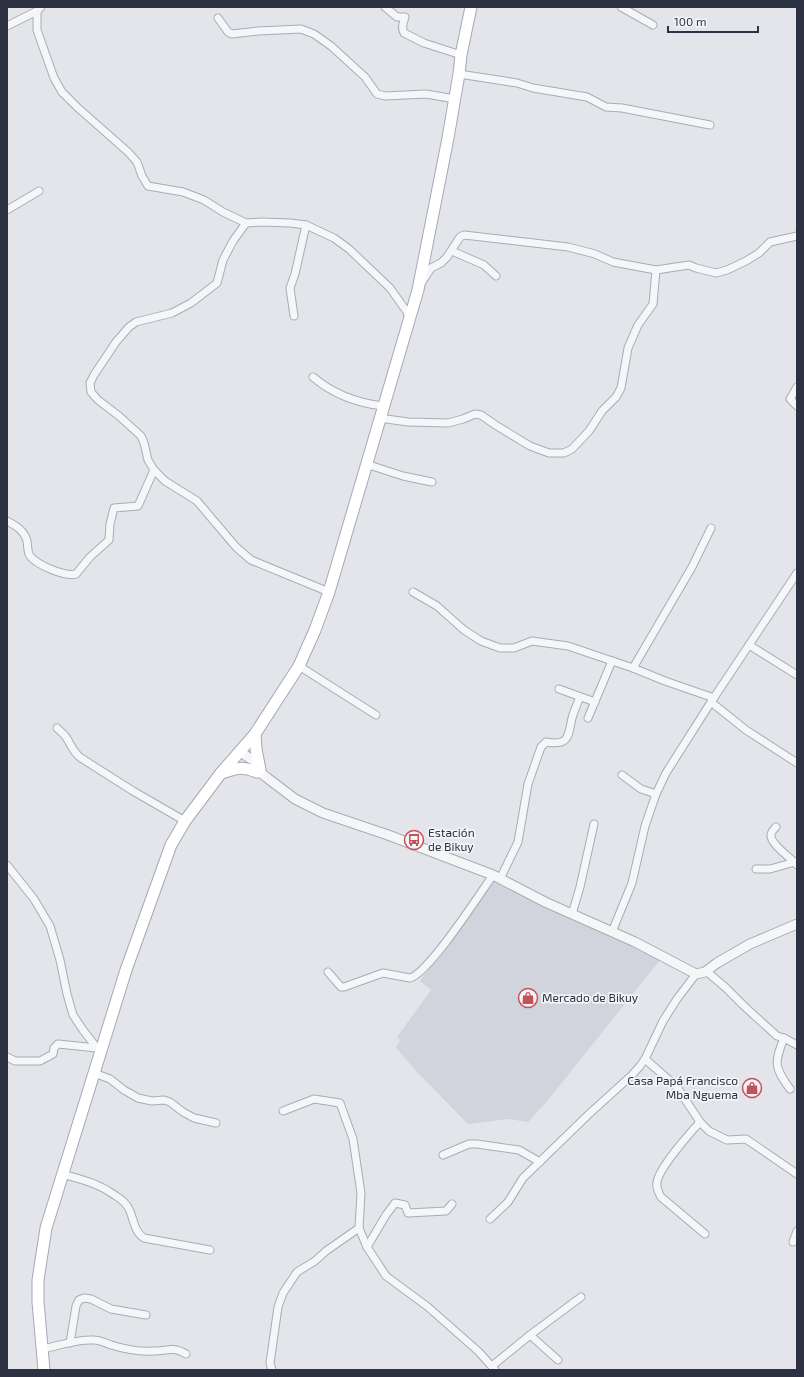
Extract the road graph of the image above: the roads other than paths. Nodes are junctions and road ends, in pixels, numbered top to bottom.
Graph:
1 (385, 7) edge
2 (471, 7) edge
3 (621, 7) edge
4 (39, 9) edge
5 (218, 18) dead end
6 (653, 25) dead end
7 (7, 26) edge
8 (461, 55) junction
9 (459, 74) junction
10 (455, 99) junction
11 (710, 125) dead end
12 (39, 191) dead end
13 (7, 210) edge
14 (246, 224) junction
15 (306, 225) junction
16 (797, 236) edge
17 (452, 250) junction
18 (656, 270) junction
19 (496, 276) dead end
20 (418, 290) junction
21 (294, 316) dead end
22 (409, 321) junction
23 (313, 376) dead end
24 (797, 387) edge
25 (383, 406) junction
26 (797, 406) edge
27 (380, 418) junction
28 (366, 464) junction
29 (154, 470) junction
30 (432, 482) dead end
31 (7, 521) edge
32 (711, 528) dead end
33 (797, 573) edge
34 (329, 592) junction
35 (413, 592) dead end
36 (749, 645) junction
37 (612, 661) junction
38 (299, 666) junction
39 (633, 668) junction
40 (797, 675) edge
41 (559, 689) dead end
42 (580, 697) junction
43 (712, 700) junction
44 (595, 702) junction
45 (376, 715) dead end
46 (588, 718) dead end
47 (57, 728) dead end
48 (255, 734) junction
49 (237, 753) junction
50 (797, 763) edge
51 (259, 771) junction
52 (221, 773) junction
53 (622, 776) dead end
54 (656, 794) junction
55 (185, 821) junction
56 (594, 824) dead end
57 (776, 827) dead end
58 (796, 864) edge
59 (7, 865) edge
60 (756, 869) dead end
61 (496, 877) junction
62 (572, 914) junction
63 (797, 924) edge
64 (612, 932) junction
65 (706, 971) junction
66 (328, 972) dead end
67 (696, 974) junction
68 (784, 1038) junction
69 (797, 1045) edge
70 (99, 1050) junction
71 (7, 1057) edge
72 (645, 1059) junction
73 (94, 1073) junction
74 (790, 1090) dead end
75 (282, 1111) dead end
76 (700, 1122) junction
77 (216, 1123) dead end
78 (442, 1154) dead end
79 (540, 1162) junction
80 (62, 1174) junction
81 (797, 1174) edge
82 (452, 1204) dead end
83 (490, 1219) dead end
84 (359, 1228) junction
85 (797, 1231) edge
86 (705, 1234) dead end
87 (793, 1242) dead end
88 (367, 1247) junction
89 (210, 1250) dead end
90 (581, 1297) dead end
91 (146, 1315) dead end
92 (530, 1335) junction
93 (70, 1343) junction
94 (42, 1349) junction
95 (186, 1354) dead end
96 (558, 1360) dead end
97 (493, 1368) edge
98 (44, 1370) edge
99 (272, 1370) edge

1 - 8 street
2 - 8 main road
3 - 6 street
4 - 7 street
4 - 14 street
5 - 10 street
8 - 9 main road
9 - 10 main road
9 - 11 street
10 - 20 main road
12 - 13 street
14 - 15 street
14 - 29 street
15 - 21 street
15 - 22 street
16 - 18 street
17 - 18 street
17 - 19 street
17 - 20 street
18 - 27 street
20 - 22 main road
22 - 25 main road
23 - 25 street
24 - 26 street
25 - 27 main road
27 - 28 main road
28 - 30 street
28 - 34 main road
29 - 31 street
29 - 34 street
32 - 39 street
33 - 36 street
34 - 38 main road
35 - 37 street
36 - 40 street
36 - 43 street
37 - 39 street
37 - 44 street
38 - 45 street
38 - 48 main road
39 - 43 street
41 - 42 street
42 - 44 street
42 - 61 street
43 - 50 street
43 - 54 street
44 - 46 street
47 - 55 street
48 - 49 main road
48 - 51 main road
49 - 51 street
49 - 52 main road
51 - 52 main road
51 - 61 street
52 - 55 main road
53 - 54 street
54 - 64 street
55 - 70 main road
56 - 62 street
57 - 58 street
58 - 60 street
59 - 70 street
61 - 62 street
61 - 66 street
62 - 64 street
63 - 65 street
64 - 67 street
65 - 67 street
65 - 68 street
67 - 72 street
68 - 69 street
68 - 74 street
70 - 71 street
70 - 73 main road
72 - 76 street
72 - 79 street
73 - 77 street
73 - 80 main road
75 - 84 street
76 - 81 street
76 - 86 street
78 - 79 street
79 - 83 street
80 - 89 street
80 - 94 main road
82 - 88 street
84 - 88 street
84 - 99 street
85 - 87 street
88 - 97 street
90 - 92 street
91 - 93 street
92 - 96 street
92 - 97 street
93 - 94 street
93 - 95 street
94 - 98 main road

